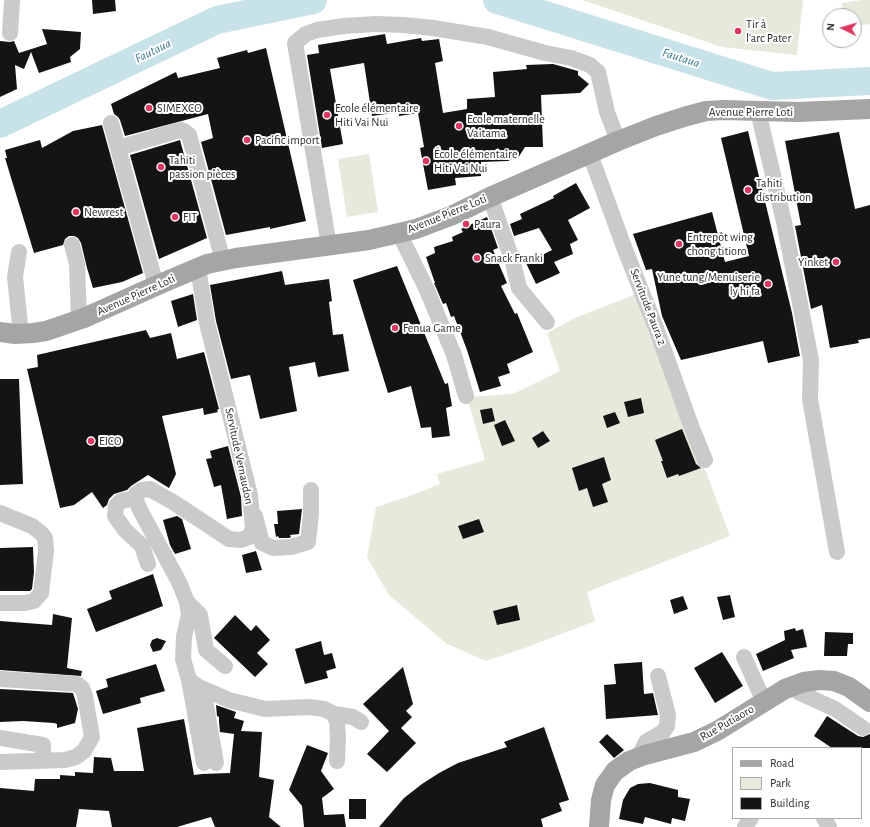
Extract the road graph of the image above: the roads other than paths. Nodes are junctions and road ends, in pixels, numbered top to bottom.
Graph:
1 (12, 0) edge
2 (10, 33) dead end
3 (870, 109) edge
4 (758, 111) junction
5 (111, 123) dead end
6 (618, 141) junction
7 (118, 148) junction
8 (590, 154) junction
9 (490, 197) junction
10 (399, 234) junction
11 (72, 244) dead end
12 (329, 246) junction
13 (19, 252) dead end
14 (223, 261) junction
15 (198, 268) junction
16 (156, 285) junction
17 (79, 320) junction
18 (547, 322) dead end
19 (0, 332) edge
20 (21, 334) junction
21 (466, 396) dead end
22 (705, 460) dead end
23 (311, 490) dead end
24 (250, 495) junction
25 (135, 498) junction
26 (0, 513) edge
27 (837, 552) dead end
28 (148, 564) dead end
29 (188, 602) junction
30 (0, 603) edge
31 (744, 657) dead end
32 (225, 666) dead end
33 (658, 676) dead end
34 (0, 679) edge
35 (189, 680) junction
36 (793, 686) junction
37 (203, 689) junction
38 (764, 702) junction
39 (870, 702) edge
40 (334, 714) junction
41 (361, 722) dead end
42 (863, 728) dead end
43 (0, 738) edge
44 (641, 756) junction
45 (43, 761) junction
46 (337, 761) dead end
47 (0, 762) edge
48 (599, 827) edge

1 - 2 street
3 - 4 main road, Avenue Pierre Loti
4 - 6 main road, Avenue Pierre Loti
4 - 27 street
5 - 7 street
6 - 8 main road, Avenue Pierre Loti
6 - 12 street
7 - 14 street
7 - 16 street
8 - 9 main road, Avenue Pierre Loti
8 - 22 street, Servitude Paura 2
9 - 10 main road, Avenue Pierre Loti
9 - 18 street
10 - 12 main road, Avenue Pierre Loti
10 - 21 street
11 - 17 street
12 - 14 main road, Avenue Pierre Loti
13 - 20 street
14 - 15 main road, Avenue Pierre Loti
15 - 16 main road, Avenue Pierre Loti
15 - 24 street, Servitude Vernaudon
16 - 17 main road, Avenue Pierre Loti
17 - 20 main road, Avenue Pierre Loti
19 - 20 main road, Avenue Pierre Loti
23 - 24 street
24 - 25 street, Servitude Vernaudon
25 - 28 street, Servitude Vernaudon
25 - 29 street
26 - 30 street
29 - 32 street
29 - 35 street
31 - 38 street
33 - 44 street
34 - 45 street
35 - 37 street
35 - 37 street
36 - 38 main road, Rue Putiaoro
36 - 39 main road, Rue Putiaoro
36 - 42 street
37 - 40 street
38 - 44 main road, Rue Putiaoro
40 - 41 street
40 - 46 street
43 - 45 street
44 - 48 main road, Rue Putiaoro
45 - 47 street

